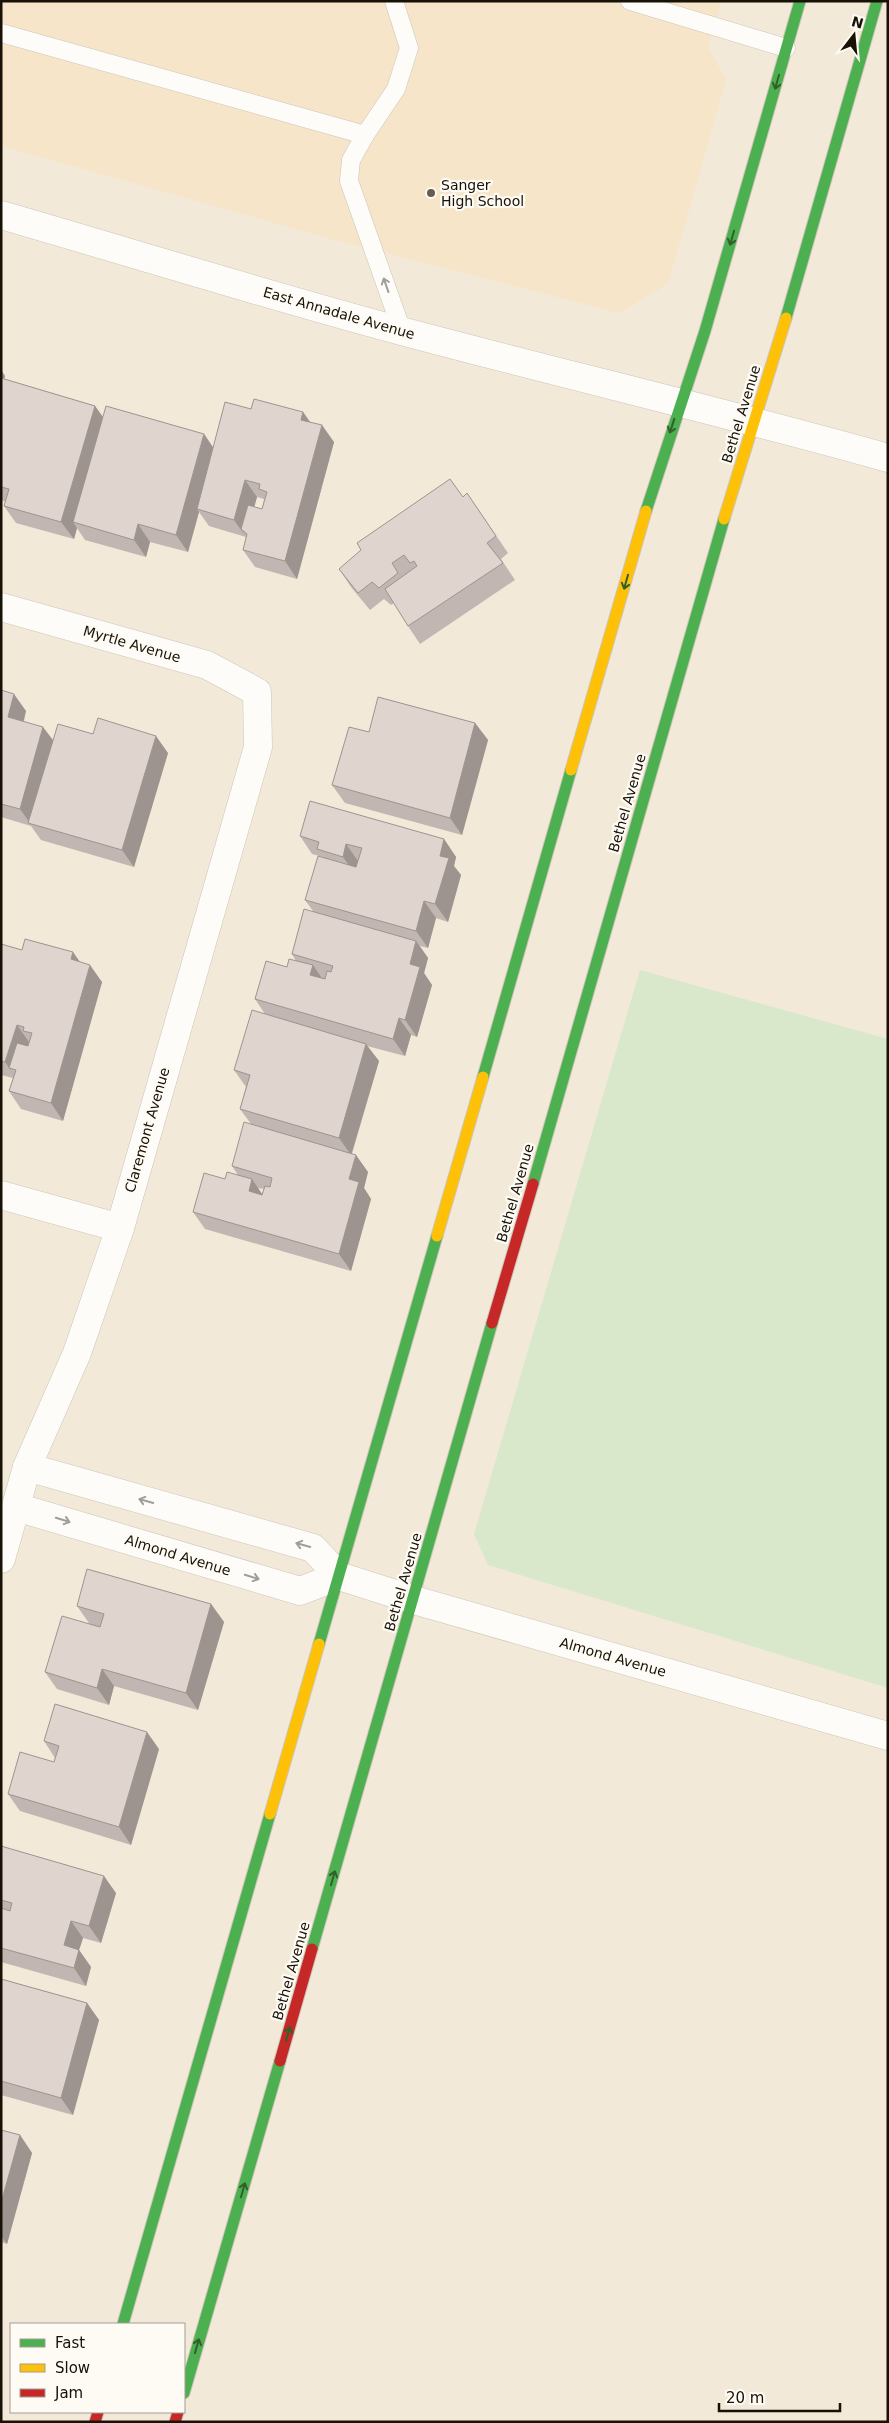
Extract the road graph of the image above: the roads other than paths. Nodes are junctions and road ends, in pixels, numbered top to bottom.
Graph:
1 (394, 1) edge
2 (630, 1) edge
3 (800, 1) edge
4 (877, 1) edge
5 (665, 6) edge
6 (1, 34) edge
7 (786, 48) junction
8 (364, 135) junction
9 (1, 215) edge
10 (402, 331) junction
11 (679, 404) junction
12 (755, 420) junction
13 (888, 458) edge
14 (1, 608) edge
15 (257, 692) joint
16 (1, 1195) edge
17 (120, 1228) junction
18 (27, 1467) junction
19 (16, 1506) junction
20 (1, 1559) edge
21 (339, 1576) junction
22 (414, 1600) junction
23 (888, 1736) edge
24 (124, 2323) edge
25 (185, 2390) edge

1 - 8 lane
2 - 5 lane
3 - 7 main road
4 - 12 main road, Bethel Avenue
5 - 7 lane
6 - 8 lane
7 -> 11 main road
10 -> 8 lane
9 - 10 street, East Annadale Avenue
10 - 11 street, East Annadale Avenue
11 - 12 street, East Annadale Avenue
11 -> 21 main road
12 - 13 street, East Annadale Avenue
12 - 22 main road, Bethel Avenue
14 - 15 street, Myrtle Avenue
15 - 17 street, Claremont Avenue
16 - 17 street
17 - 18 street, Claremont Avenue
18 - 19 street, Claremont Avenue
21 -> 18 street, Almond Avenue
19 - 20 street, Claremont Avenue
19 -> 21 street, Almond Avenue
21 - 22 street, Almond Avenue
21 - 24 main road
22 - 23 street, Almond Avenue
25 -> 22 main road, Bethel Avenue

